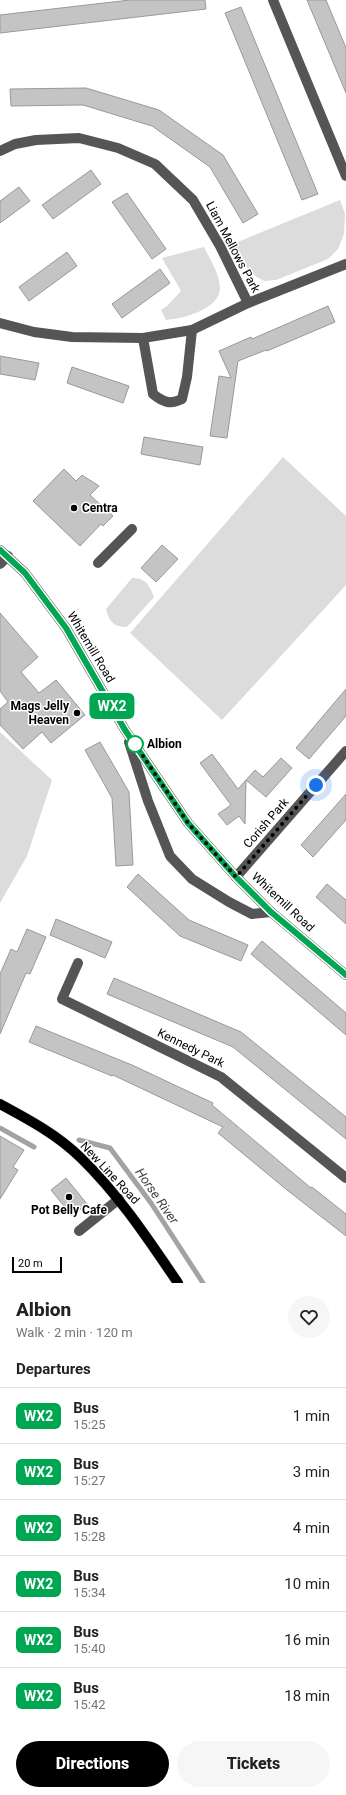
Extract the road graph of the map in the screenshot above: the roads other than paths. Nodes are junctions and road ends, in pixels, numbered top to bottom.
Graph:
1 (273, 0) edge
2 (0, 150) edge
3 (346, 176) edge
4 (346, 264) edge
5 (248, 303) junction
6 (0, 323) edge
7 (192, 330) junction
8 (143, 338) junction
9 (132, 529) dead end
10 (4, 553) edge
11 (98, 563) dead end
12 (0, 564) edge
13 (125, 730) junction
14 (346, 751) edge
15 (236, 877) junction
16 (271, 912) junction
17 (78, 963) dead end
18 (346, 975) edge
19 (0, 1104) edge
20 (346, 1178) edge
21 (118, 1199) junction
22 (79, 1231) dead end
23 (178, 1283) edge

1 - 3 street
2 - 5 street, Liam Mellows Park
4 - 5 street, Liam Mellows Park
5 - 7 street, Liam Mellows Park
6 - 8 street, Liam Mellows Park
7 - 8 street, Liam Mellows Park
7 - 8 street
9 - 11 street
10 - 12 street
10 - 13 street, Whitemill Road
13 - 15 street, Whitemill Road
13 - 16 street
14 - 15 street, Corish Park
15 - 16 street, Whitemill Road
16 - 18 street, Whitemill Road
17 - 20 street, Kennedy Park
19 - 21 main road, New Line Road
21 - 22 street
21 - 23 main road, New Line Road

